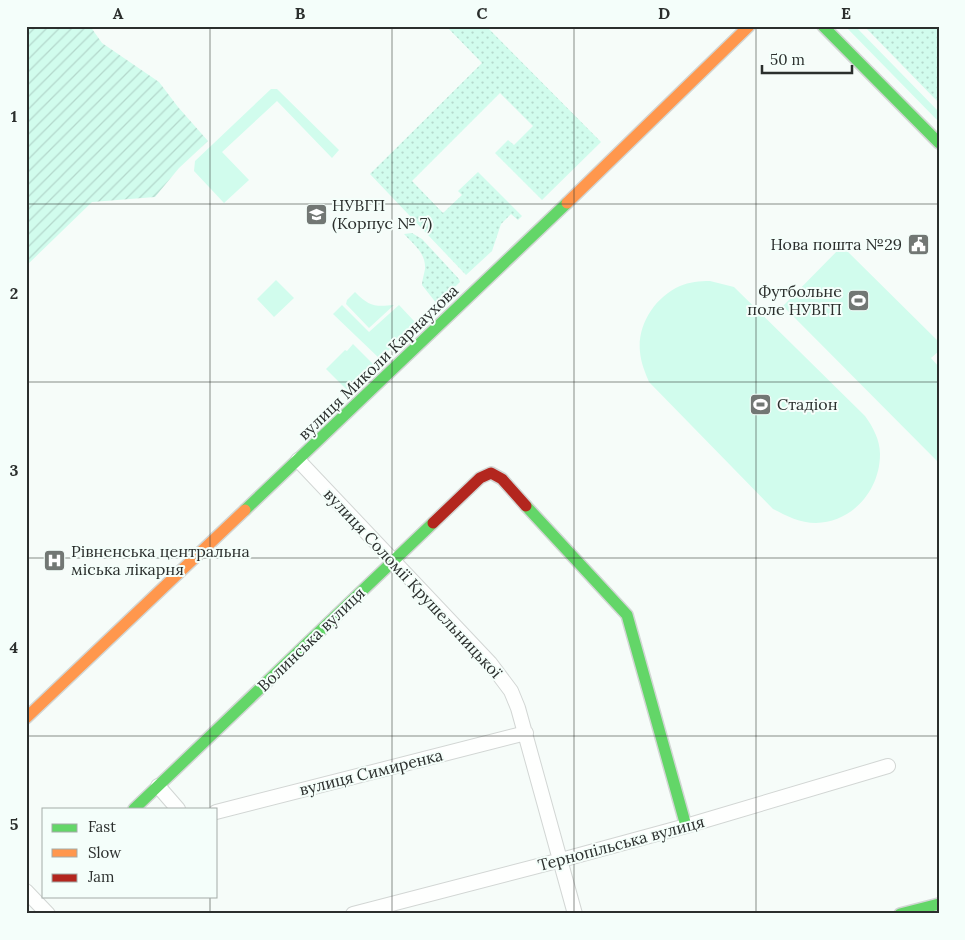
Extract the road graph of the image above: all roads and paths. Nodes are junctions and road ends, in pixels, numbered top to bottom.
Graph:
1 (749, 26) edge
2 (823, 26) edge
3 (939, 142) edge
4 (298, 460) junction
5 (394, 561) junction
6 (26, 718) edge
7 (526, 733) junction
8 (888, 766) dead end
9 (158, 786) junction
10 (135, 808) edge
11 (177, 808) edge
12 (218, 811) edge
13 (686, 826) junction
14 (561, 860) junction
15 (26, 891) edge
16 (40, 899) edge
17 (939, 904) edge
18 (48, 914) edge
19 (353, 914) edge
20 (575, 914) edge
21 (900, 914) edge

1 - 4 main road, вулиця Миколи Карнаухова
2 - 3 main road
4 - 5 street, вулиця Соломії Крушельницької
4 - 6 main road, вулиця Миколи Карнаухова
5 - 7 street, вулиця Соломії Крушельницької
5 - 9 main road, Волинська вулиця
5 - 13 main road, Волинська вулиця
7 - 12 street, вулиця Симиренка
7 - 14 street, вулиця Соломії Крушельницької
8 - 13 street, Тернопільська вулиця
9 - 10 main road, Волинська вулиця
9 - 11 street
13 - 14 street, Тернопільська вулиця
14 - 19 street, Тернопільська вулиця
14 - 20 street, вулиця Соломії Крушельницької
15 - 16 street
16 - 18 street
17 - 21 main road

